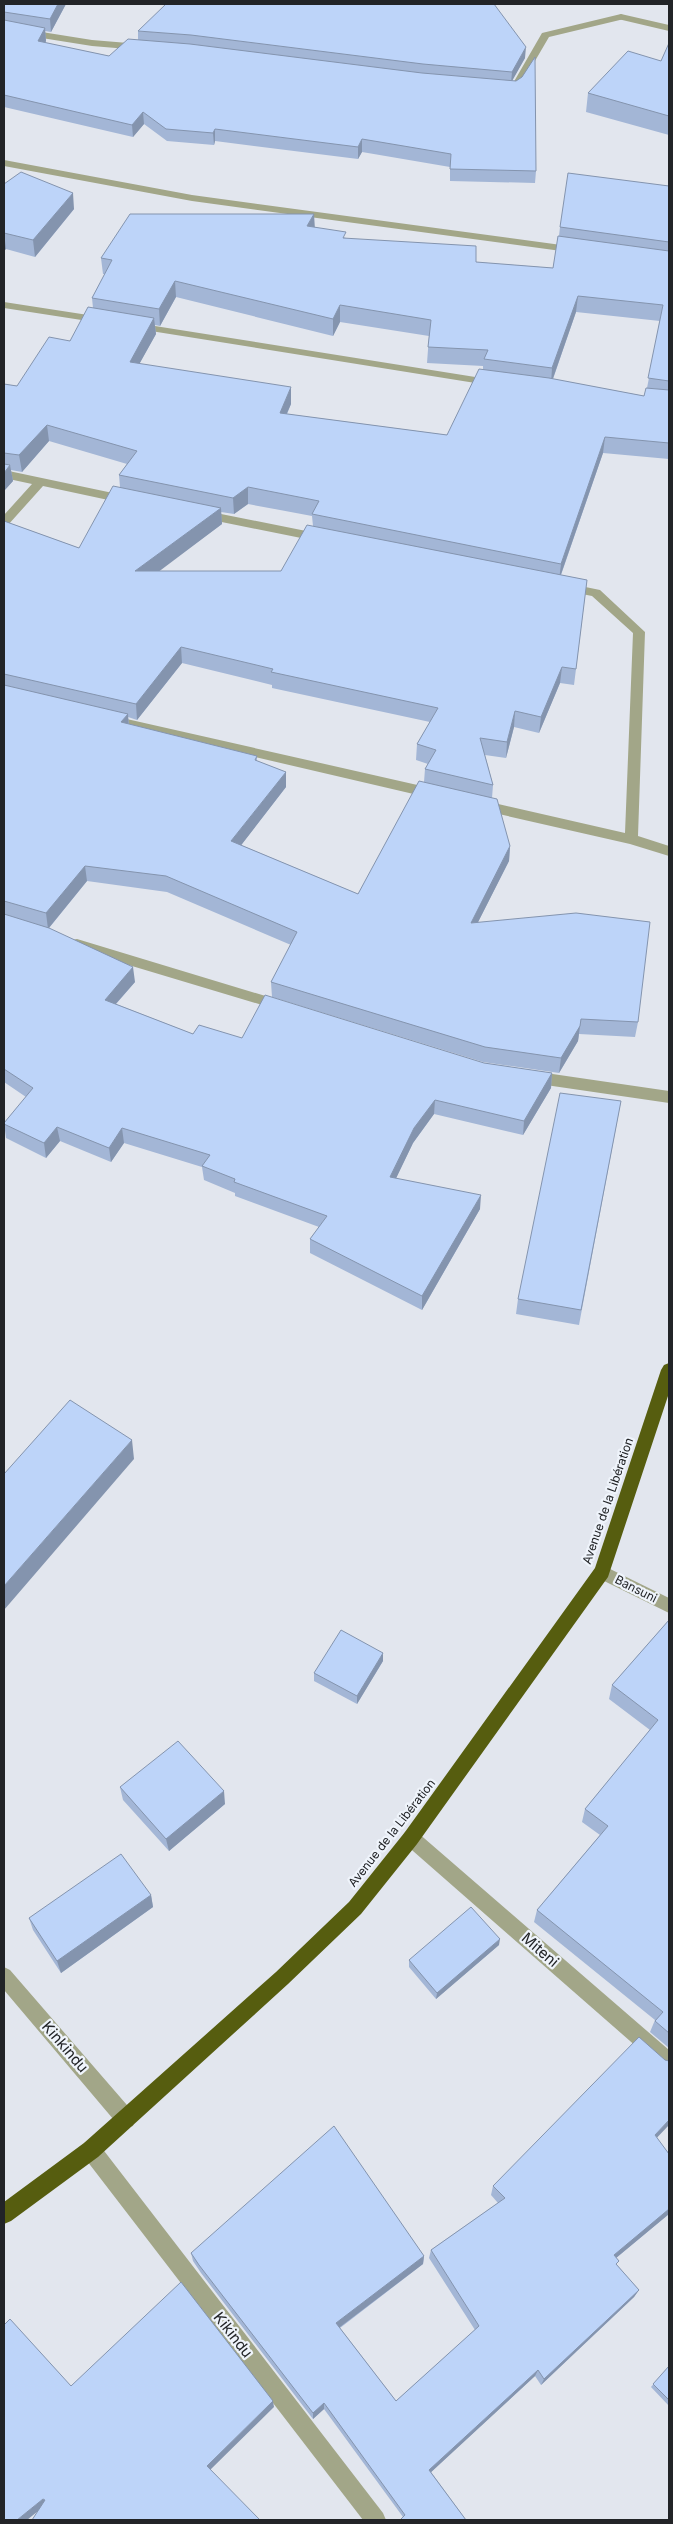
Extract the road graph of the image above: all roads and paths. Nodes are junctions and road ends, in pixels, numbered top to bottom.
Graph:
1 (669, 28) edge
2 (4, 29) edge
3 (151, 48) edge
4 (496, 86) edge
5 (4, 163) edge
6 (591, 252) edge
7 (4, 305) edge
8 (110, 322) edge
9 (129, 325) edge
10 (504, 384) edge
11 (4, 474) edge
12 (40, 482) junction
13 (138, 502) edge
14 (186, 511) edge
15 (4, 522) edge
16 (333, 540) edge
17 (557, 585) edge
18 (100, 718) edge
19 (448, 797) edge
20 (467, 802) edge
21 (631, 839) junction
22 (669, 851) edge
23 (61, 939) edge
24 (299, 1012) edge
25 (522, 1076) edge
26 (669, 1097) edge
27 (669, 1370) edge
28 (602, 1572) junction
29 (669, 1606) edge
30 (411, 1838) junction
31 (4, 1976) edge
32 (669, 2062) edge
33 (126, 2118) junction
34 (91, 2150) junction
35 (4, 2214) edge
36 (376, 2520) edge

1 - 4 street
2 - 3 street
5 - 6 street
7 - 8 street
9 - 10 street
11 - 12 street
12 - 13 street
12 - 15 street
14 - 16 street
17 - 21 street
18 - 19 street
20 - 21 street
21 - 22 street
23 - 24 street
25 - 26 street
27 - 28 highway, Avenue de la Libération
28 - 29 street, Bansuni
28 - 30 highway, Avenue de la Libération
30 - 32 street, Miteni
30 - 33 highway, Avenue de la Libération
31 - 33 street, Kinkindu
33 - 34 highway, Avenue de la Libération
34 - 35 highway, Avenue de la Libération
34 - 36 street, Kikindu

